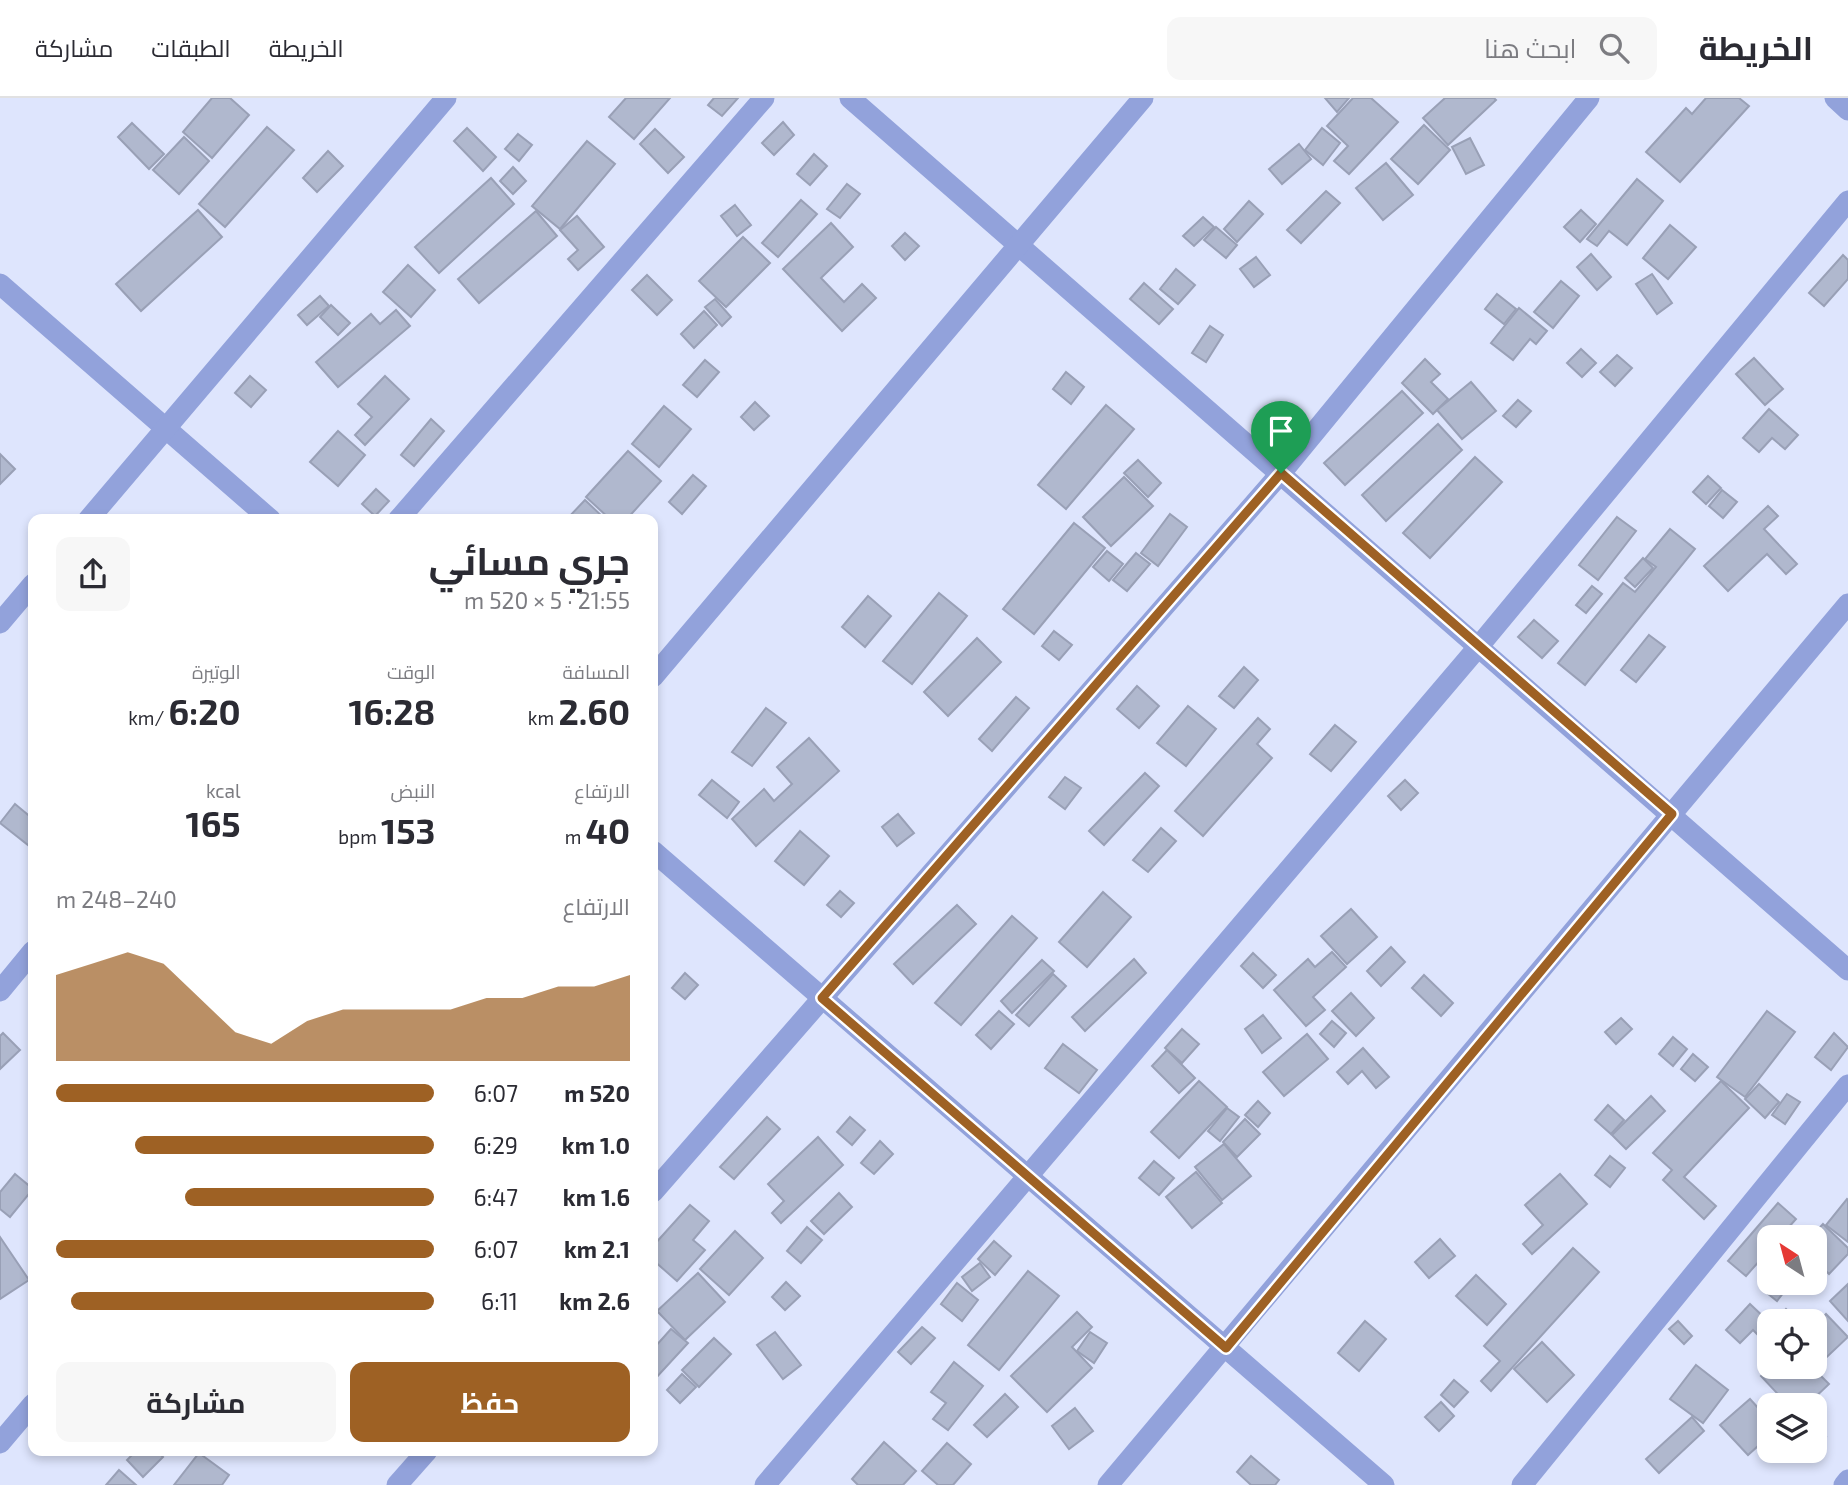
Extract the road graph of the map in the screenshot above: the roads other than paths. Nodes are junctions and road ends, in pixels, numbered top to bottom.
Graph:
1 (446, 98) edge
2 (764, 98) edge
3 (850, 98) edge
4 (1143, 98) edge
5 (1589, 98) edge
6 (1835, 98) edge
7 (1848, 110) edge
8 (1848, 201) edge
9 (1020, 246) junction
10 (0, 284) edge
11 (166, 428) junction
12 (1281, 473) junction
13 (93, 514) edge
14 (264, 514) edge
15 (403, 514) edge
16 (28, 590) edge
17 (1848, 604) edge
18 (0, 623) edge
19 (1479, 646) junction
20 (658, 671) edge
21 (1672, 814) junction
22 (658, 855) edge
23 (28, 957) edge
24 (1848, 970) edge
25 (0, 991) edge
26 (822, 998) junction
27 (1848, 1084) edge
28 (1029, 1177) junction
29 (658, 1186) edge
30 (1226, 1348) junction
31 (28, 1410) edge
32 (0, 1443) edge
33 (423, 1456) edge
34 (1848, 1480) edge
35 (397, 1485) edge
36 (765, 1485) edge
37 (1108, 1485) edge
38 (1384, 1485) edge
39 (1522, 1485) edge
40 (1844, 1485) edge

1 - 11 street
2 - 15 street
3 - 9 street
4 - 9 street
5 - 12 street
6 - 7 street
8 - 19 street
9 - 12 street
9 - 20 street
10 - 11 street
11 - 13 street
11 - 14 street
12 - 19 street
12 - 26 street
16 - 18 street
17 - 21 street
19 - 21 street
19 - 28 street
21 - 24 street
21 - 30 street
22 - 26 street
23 - 25 street
26 - 28 street
26 - 29 street
27 - 39 street
28 - 30 street
28 - 36 street
30 - 37 street
30 - 38 street
31 - 32 street
33 - 35 street
34 - 40 street

